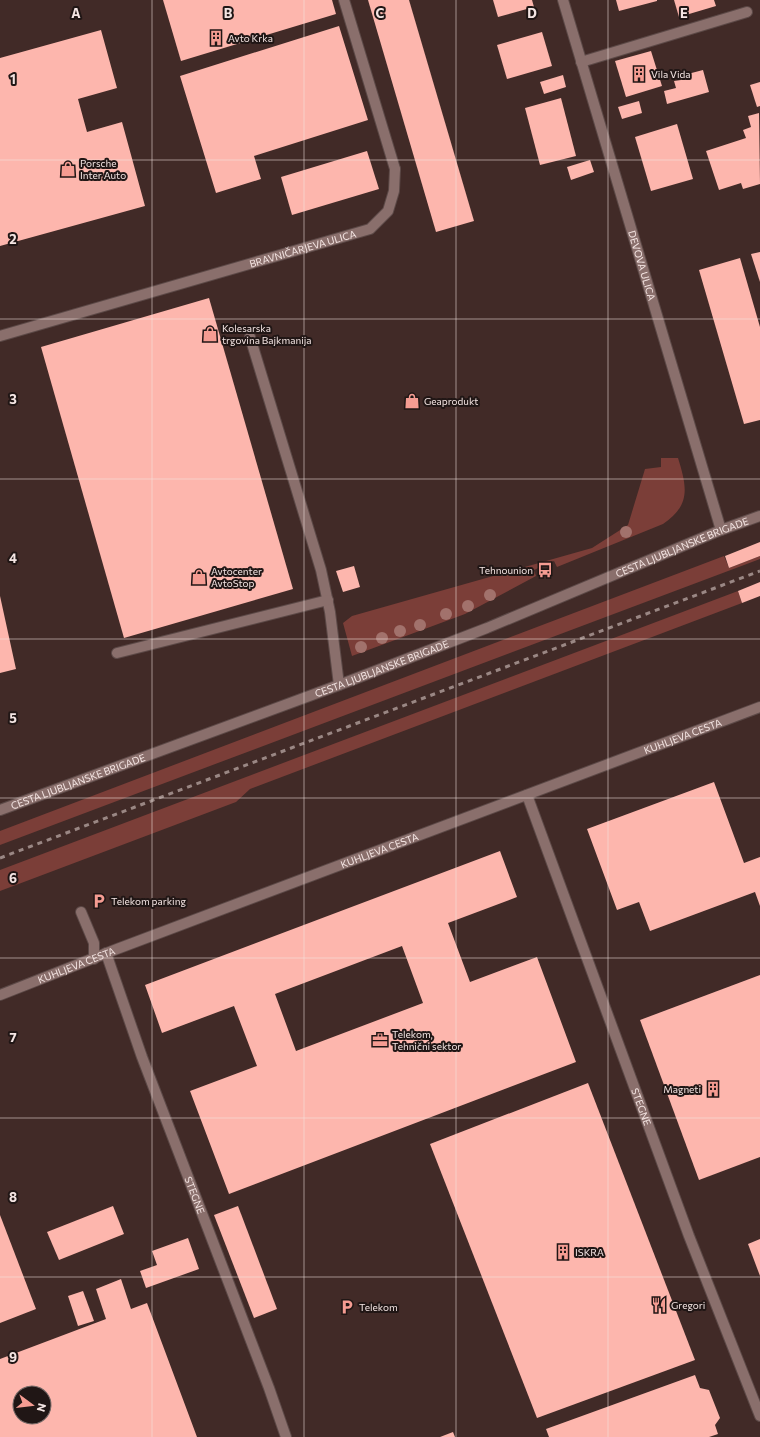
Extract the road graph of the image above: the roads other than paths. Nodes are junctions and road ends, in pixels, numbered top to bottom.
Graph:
1 (344, 0) edge
2 (563, 0) edge
3 (747, 12) dead end
4 (581, 62) junction
5 (0, 336) edge
6 (250, 337) dead end
7 (760, 516) edge
8 (721, 530) junction
9 (328, 600) junction
10 (117, 653) dead end
11 (339, 685) junction
12 (760, 707) edge
13 (527, 796) junction
14 (0, 810) edge
15 (81, 912) dead end
16 (106, 953) junction
17 (94, 958) junction
18 (0, 995) edge
19 (760, 1416) edge
20 (286, 1437) edge

1 - 5 street, BRAVNIČARJEVA ULICA
2 - 4 street, DEVOVA ULICA
3 - 4 street
4 - 8 street, DEVOVA ULICA
6 - 9 street
7 - 8 street, CESTA LJUBLJANSKE BRIGADE
8 - 11 street, CESTA LJUBLJANSKE BRIGADE
9 - 10 street
9 - 11 street
11 - 14 street, CESTA LJUBLJANSKE BRIGADE
12 - 13 street, KUHLJEVA CESTA
13 - 16 street, KUHLJEVA CESTA
13 - 19 street, STEGNE
15 - 17 street
16 - 17 street, KUHLJEVA CESTA
16 - 20 street, STEGNE
17 - 18 street, KUHLJEVA CESTA

